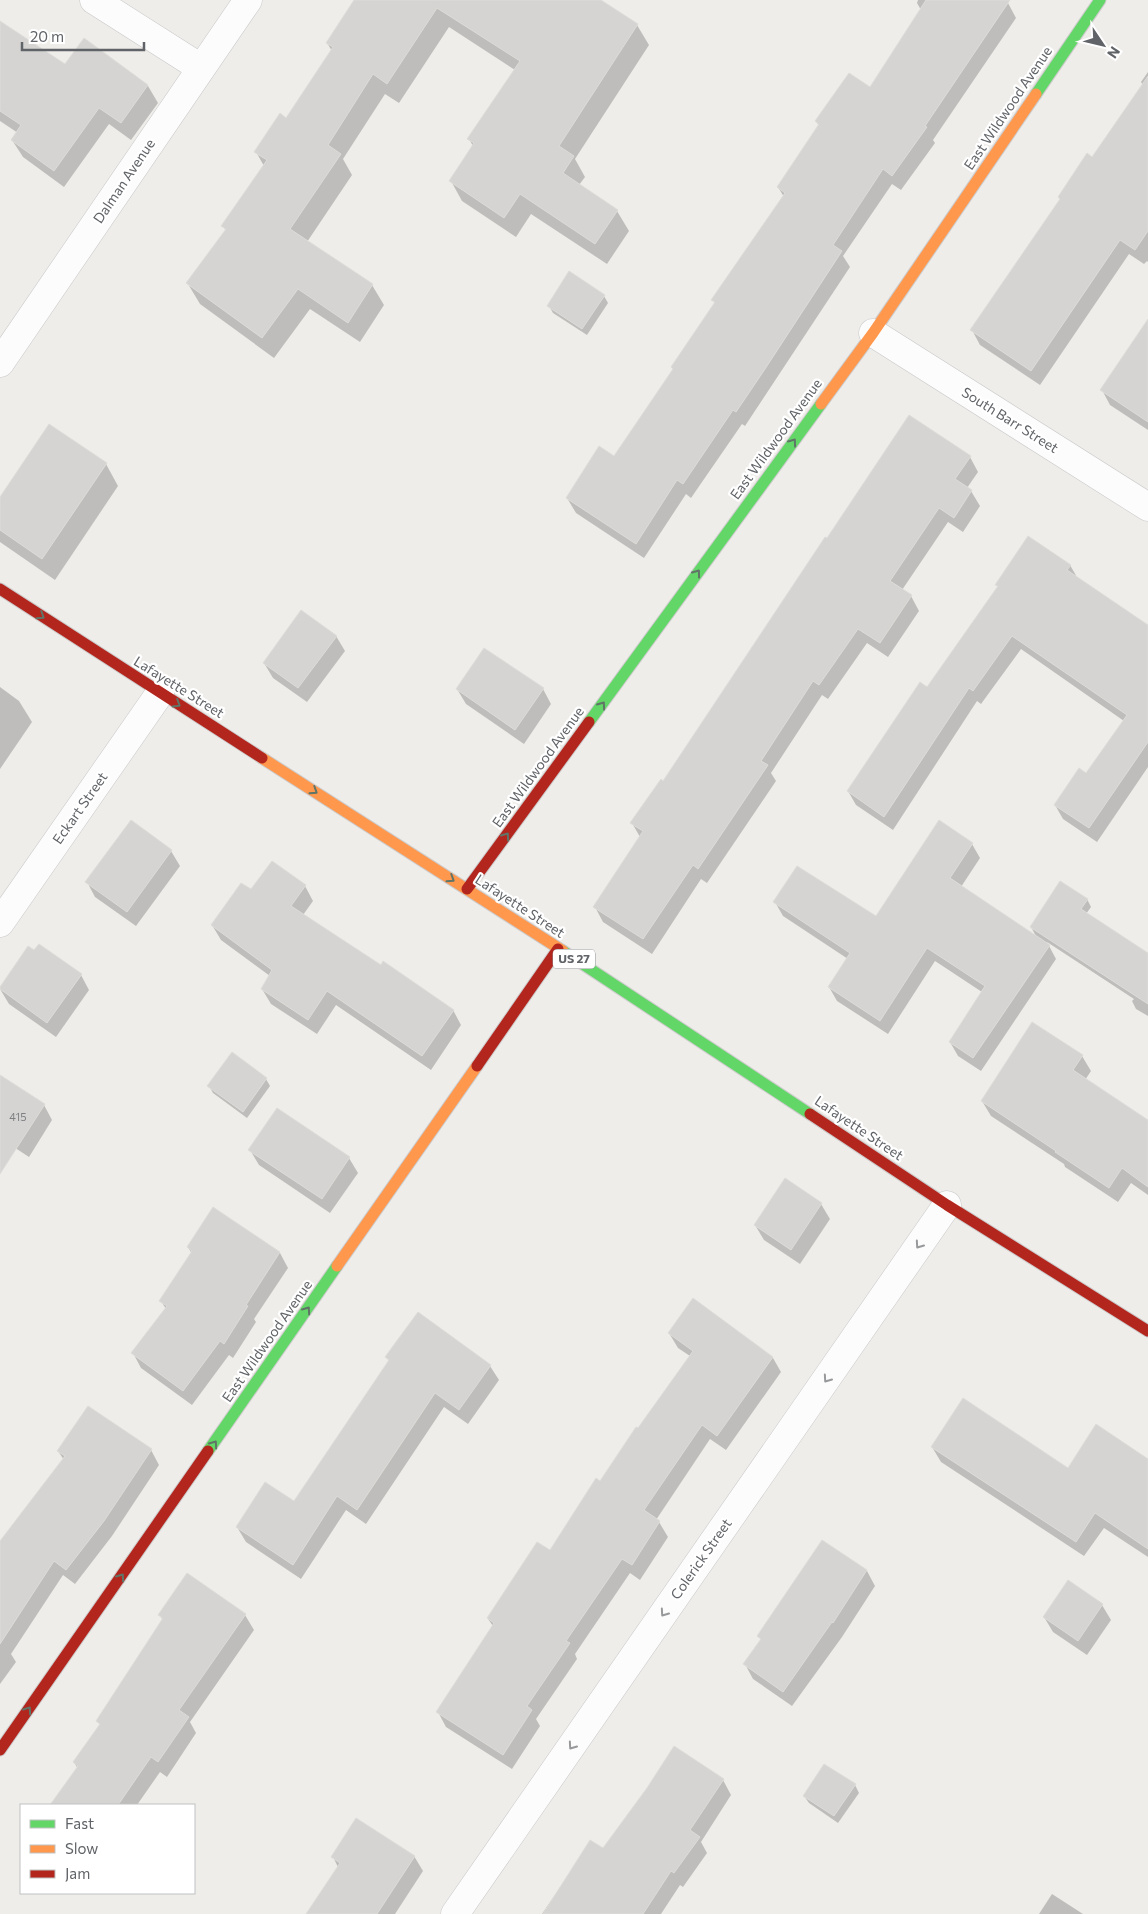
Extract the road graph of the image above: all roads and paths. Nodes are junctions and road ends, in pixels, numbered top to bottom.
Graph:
1 (94, 0) edge
2 (248, 0) edge
3 (1100, 0) edge
4 (201, 68) junction
5 (872, 333) junction
6 (0, 363) edge
7 (1148, 507) edge
8 (0, 589) edge
9 (160, 693) junction
10 (467, 890) junction
11 (0, 923) edge
12 (558, 949) junction
13 (947, 1205) junction
14 (1148, 1331) edge
15 (0, 1750) edge
16 (455, 1914) edge

1 - 4 street
2 - 4 street, Dalman Avenue
3 - 5 main road, East Wildwood Avenue
4 - 6 street, Dalman Avenue
5 - 7 street, South Barr Street
10 -> 5 main road, East Wildwood Avenue
8 -> 9 main road, Lafayette Street / US 27
9 -> 10 main road, Lafayette Street / US 27
9 - 11 street, Eckart Street
10 - 12 main road, Lafayette Street / US 27
12 - 13 main road, Lafayette Street / US 27
15 -> 12 main road, East Wildwood Avenue
13 - 14 main road, Lafayette Street / US 27
13 -> 16 street, Colerick Street

